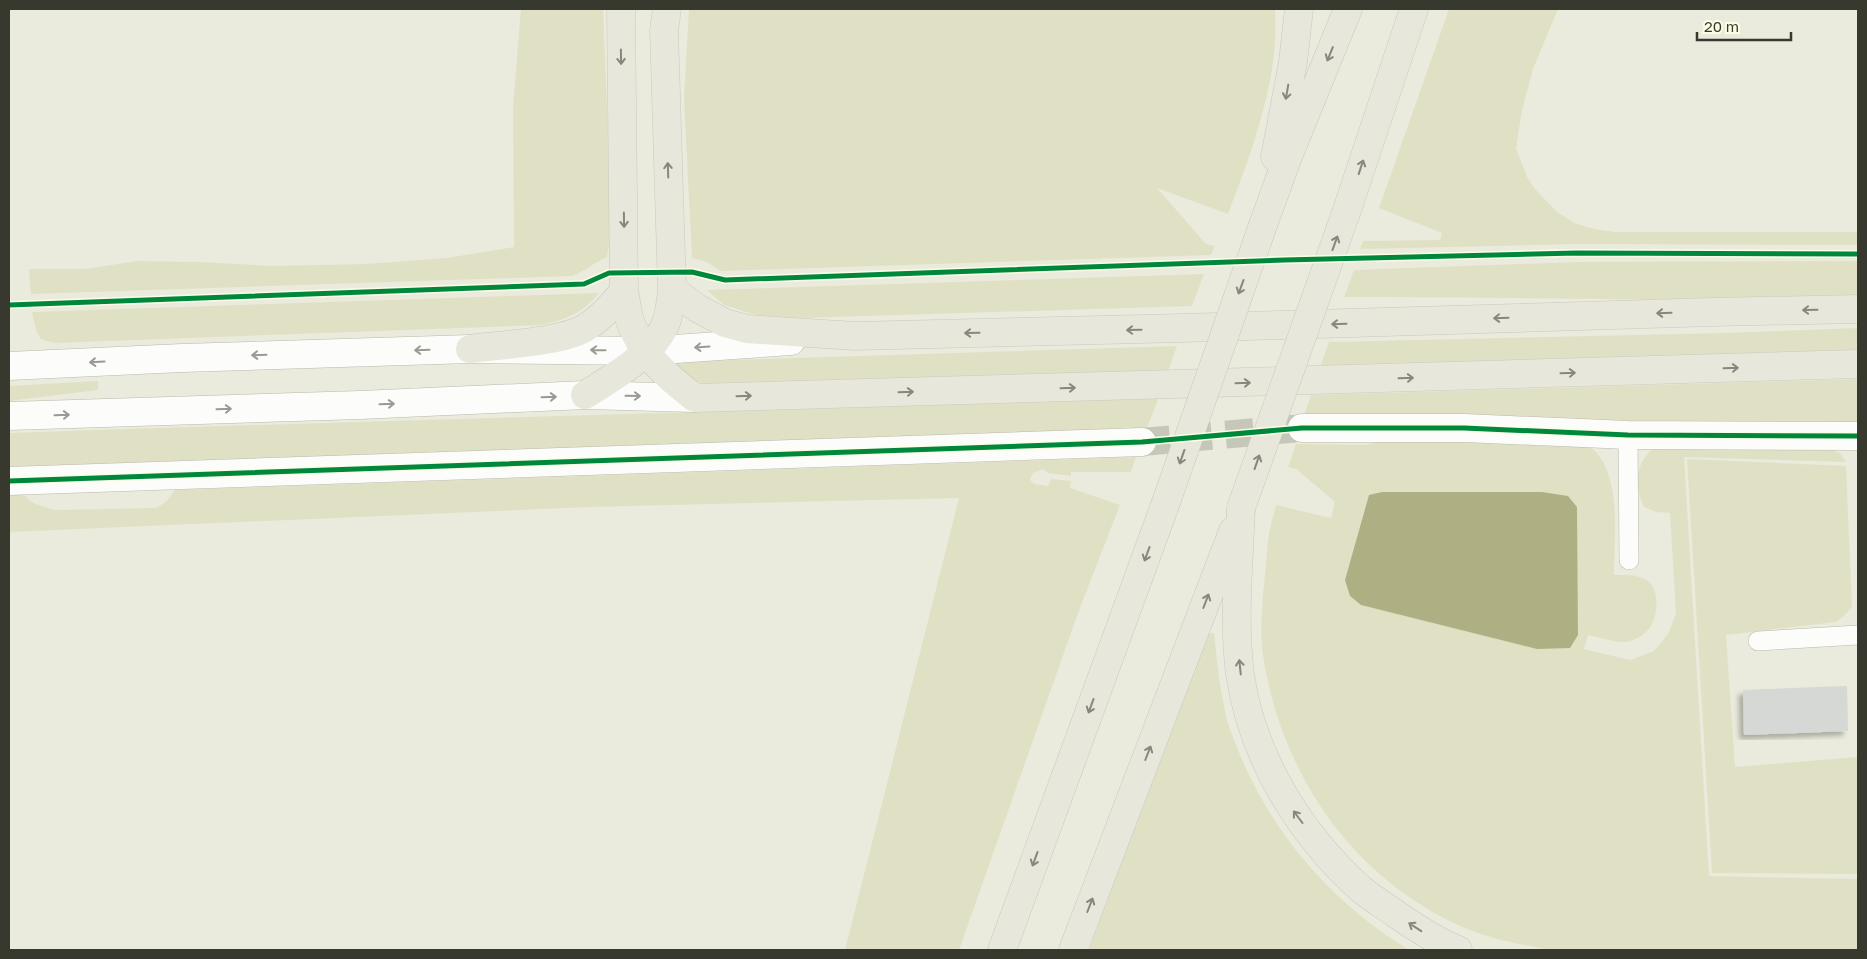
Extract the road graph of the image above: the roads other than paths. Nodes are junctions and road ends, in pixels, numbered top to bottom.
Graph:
1 (621, 9) edge
2 (667, 9) edge
3 (1299, 9) edge
4 (1348, 9) edge
5 (1414, 9) edge
6 (1263, 225) junction
7 (672, 289) junction
8 (624, 291) junction
9 (1858, 309) edge
10 (855, 336) junction
11 (470, 349) junction
12 (646, 351) junction
13 (1858, 364) edge
14 (9, 366) edge
15 (585, 395) junction
16 (695, 398) junction
17 (9, 416) edge
18 (1302, 428) tunnel mouth
19 (1628, 435) junction
20 (1858, 441) edge
21 (1142, 442) tunnel mouth
22 (9, 481) edge
23 (1241, 508) junction
24 (1629, 560) dead end
25 (1858, 635) edge
26 (1758, 641) dead end
27 (1002, 950) edge
28 (1073, 950) edge
29 (1458, 950) edge

1 -> 8 main road
7 -> 2 main road
3 -> 6 main road
4 -> 6 main road
23 -> 5 main road, bridge
6 -> 27 main road, bridge
7 - 10 main road
7 - 12 main road
8 - 11 main road
8 - 12 main road
9 -> 10 main road
10 -> 12 street
12 -> 11 street
11 -> 14 street
12 - 15 main road
12 - 16 main road
16 -> 13 main road
15 -> 16 street
17 -> 15 street
18 - 19 street
19 - 20 street
19 - 24 lane
21 - 22 street
28 -> 23 main road
29 -> 23 main road
25 - 26 lane

